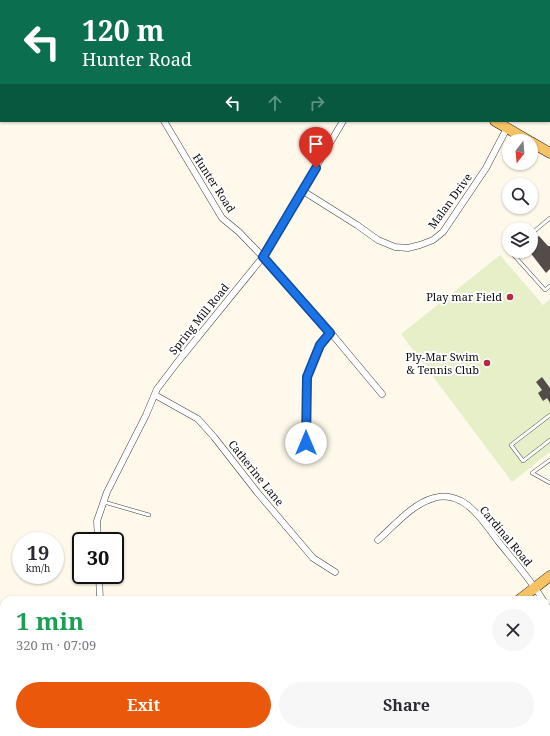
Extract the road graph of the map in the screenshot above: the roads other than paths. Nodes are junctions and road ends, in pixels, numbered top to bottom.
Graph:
1 (165, 122) edge
2 (342, 122) edge
3 (497, 122) edge
4 (507, 128) junction
5 (517, 134) edge
6 (538, 146) edge
7 (550, 153) edge
8 (303, 191) junction
9 (550, 218) edge
10 (538, 228) edge
11 (263, 257) junction
12 (516, 258) edge
13 (550, 286) edge
14 (330, 333) junction
15 (382, 394) dead end
16 (155, 395) junction
17 (550, 415) edge
18 (550, 440) edge
19 (306, 443) dead end
20 (550, 460) edge
21 (550, 483) edge
22 (104, 502) junction
23 (149, 515) dead end
24 (98, 532) edge
25 (378, 540) dead end
26 (335, 572) dead end
27 (550, 576) edge
28 (99, 584) edge
29 (535, 588) junction
30 (100, 596) edge
31 (524, 596) edge
32 (540, 596) edge
33 (0, 665) edge
34 (0, 672) edge

1 - 11 street, Hunter Road
2 - 8 street, Spring Mill Road
3 - 4 main road
4 - 5 main road
4 - 8 street, Malan Drive
6 - 7 main road
8 - 11 street, Spring Mill Road
9 - 10 lane
11 - 14 street, Hunter Road
11 - 16 street, Spring Mill Road
12 - 13 lane
14 - 15 street, Hunter Road
14 - 19 street
16 - 22 street, Spring Mill Road
16 - 26 street, Catherine Lane
17 - 18 lane
20 - 21 lane
22 - 23 lane
22 - 24 street, Spring Mill Road
25 - 29 street, Cardinal Road
27 - 29 main road
28 - 30 street
29 - 31 main road
29 - 32 street, Cardinal Road
33 - 34 street

